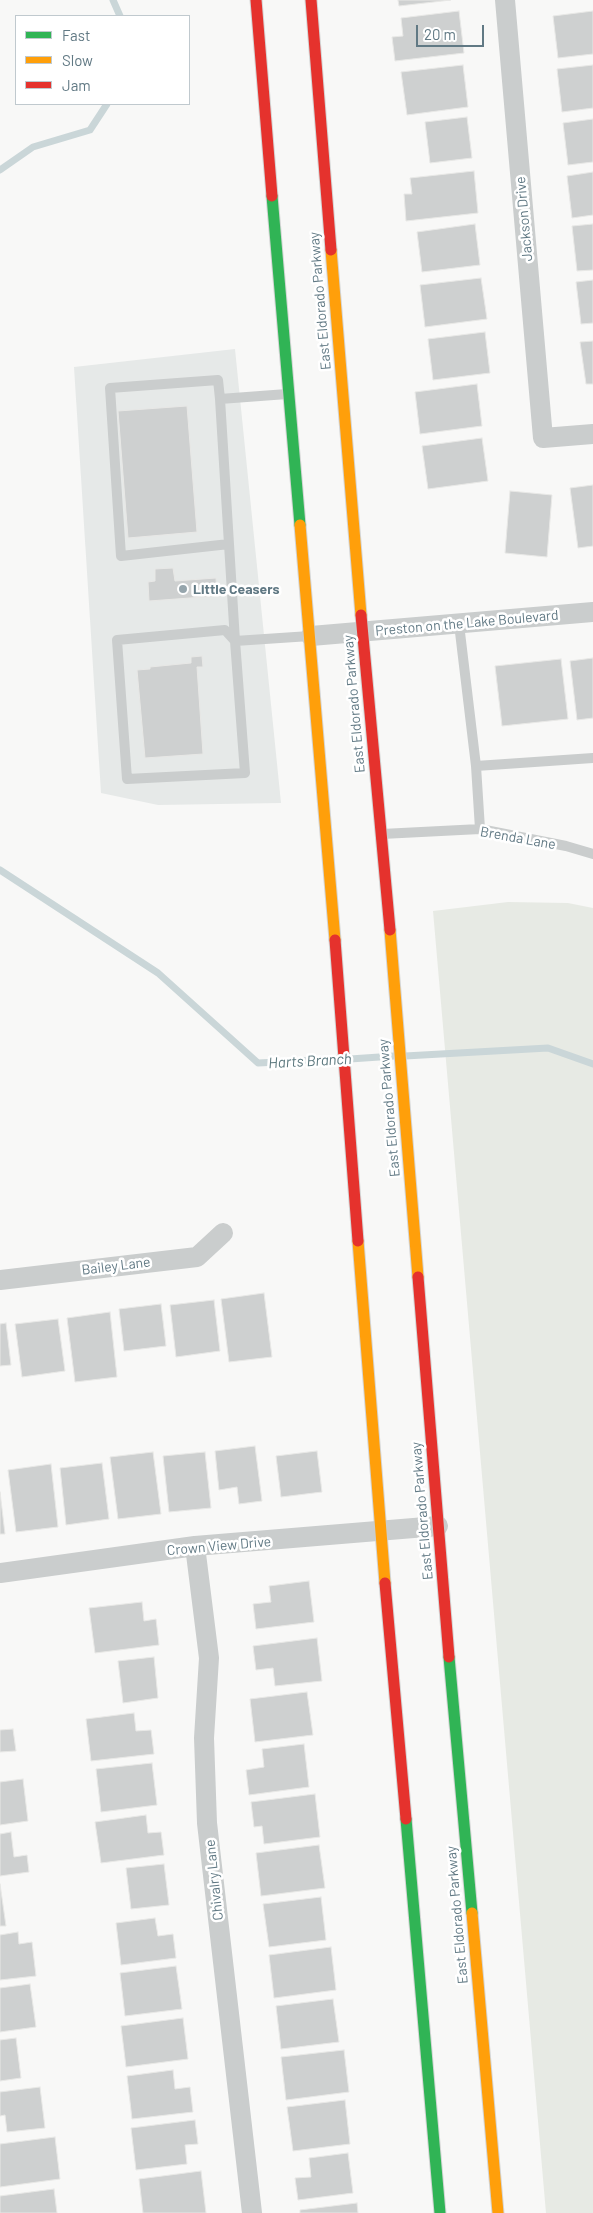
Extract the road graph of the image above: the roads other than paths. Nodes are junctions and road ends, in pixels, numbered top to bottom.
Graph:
1 (256, 0) edge
2 (311, 0) edge
3 (505, 0) edge
4 (288, 394) junction
5 (220, 399) junction
6 (593, 434) edge
7 (229, 544) junction
8 (593, 612) edge
9 (459, 624) junction
10 (362, 632) junction
11 (312, 636) junction
12 (235, 641) junction
13 (593, 758) edge
14 (476, 766) junction
15 (480, 829) junction
16 (382, 834) junction
17 (593, 854) edge
18 (223, 1233) dead end
19 (0, 1280) edge
20 (438, 1526) junction
21 (380, 1532) junction
22 (195, 1546) junction
23 (0, 1573) edge
24 (252, 2213) edge
25 (440, 2213) edge
26 (498, 2213) edge

1 - 4 main road
2 - 10 main road, East Eldorado Parkway
3 - 6 street, Jackson Drive
4 - 5 lane
4 - 11 main road
5 - 7 lane
5 - 7 lane
7 - 12 lane
8 - 9 street, Preston on the Lake Boulevard
9 - 10 street, Preston on the Lake Boulevard
9 - 14 lane
10 - 11 street, Preston on the Lake Boulevard
10 - 16 main road, East Eldorado Parkway
11 - 12 lane
11 - 21 main road
12 - 12 lane
13 - 14 lane
14 - 15 lane
15 - 16 lane, Brenda Lane
15 - 17 lane, Brenda Lane
16 - 20 main road, East Eldorado Parkway
18 - 19 street, Bailey Lane
20 - 21 street, Crown View Drive
20 - 26 main road, East Eldorado Parkway
21 - 22 street, Crown View Drive
21 - 25 main road
22 - 23 street, Crown View Drive
22 - 24 street, Chivalry Lane

